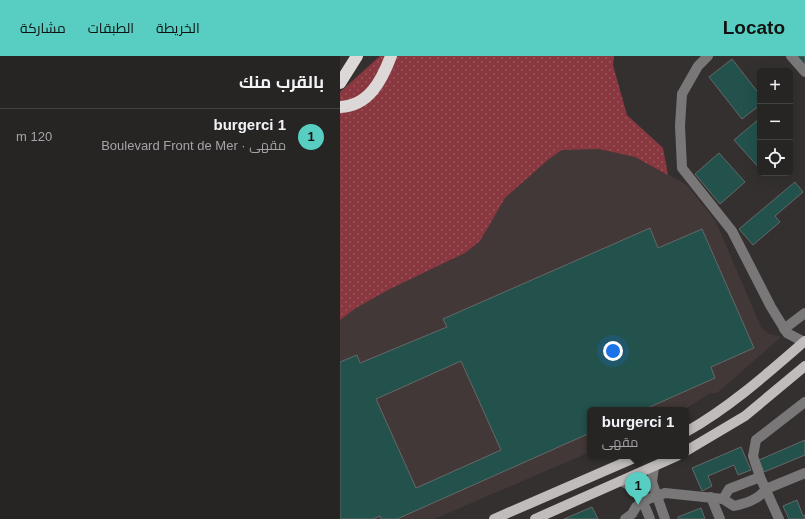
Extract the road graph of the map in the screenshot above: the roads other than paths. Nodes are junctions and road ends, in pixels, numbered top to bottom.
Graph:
1 (391, 56) edge
2 (708, 56) edge
3 (791, 56) edge
4 (356, 57) edge
5 (340, 66) edge
6 (805, 72) edge
7 (340, 83) edge
8 (340, 107) edge
9 (805, 313) edge
10 (784, 329) junction
11 (805, 342) edge
12 (805, 366) edge
13 (805, 402) edge
14 (689, 430) edge
15 (689, 449) edge
16 (632, 459) edge
17 (671, 459) edge
18 (654, 467) junction
19 (805, 473) edge
20 (760, 477) junction
21 (621, 481) junction
22 (766, 490) junction
23 (655, 495) junction
24 (711, 497) junction
25 (723, 498) junction
26 (643, 502) junction
27 (494, 519) edge
28 (535, 519) edge
29 (625, 519) edge
30 (650, 519) edge
31 (665, 519) edge
32 (720, 519) edge
33 (779, 519) edge

1 - 8 highway
2 - 10 street
3 - 6 street
4 - 5 highway
4 - 7 highway
9 - 10 street
10 - 11 street
11 - 14 main road
12 - 15 main road
13 - 20 street
16 - 27 main road
17 - 18 main road
18 - 21 main road
18 - 23 street
19 - 22 street
20 - 22 street
20 - 25 street
21 - 26 street
21 - 28 main road
22 - 25 street
22 - 33 street
23 - 24 street
23 - 26 street
23 - 31 street
24 - 25 street
24 - 32 street
26 - 29 street
26 - 30 street

